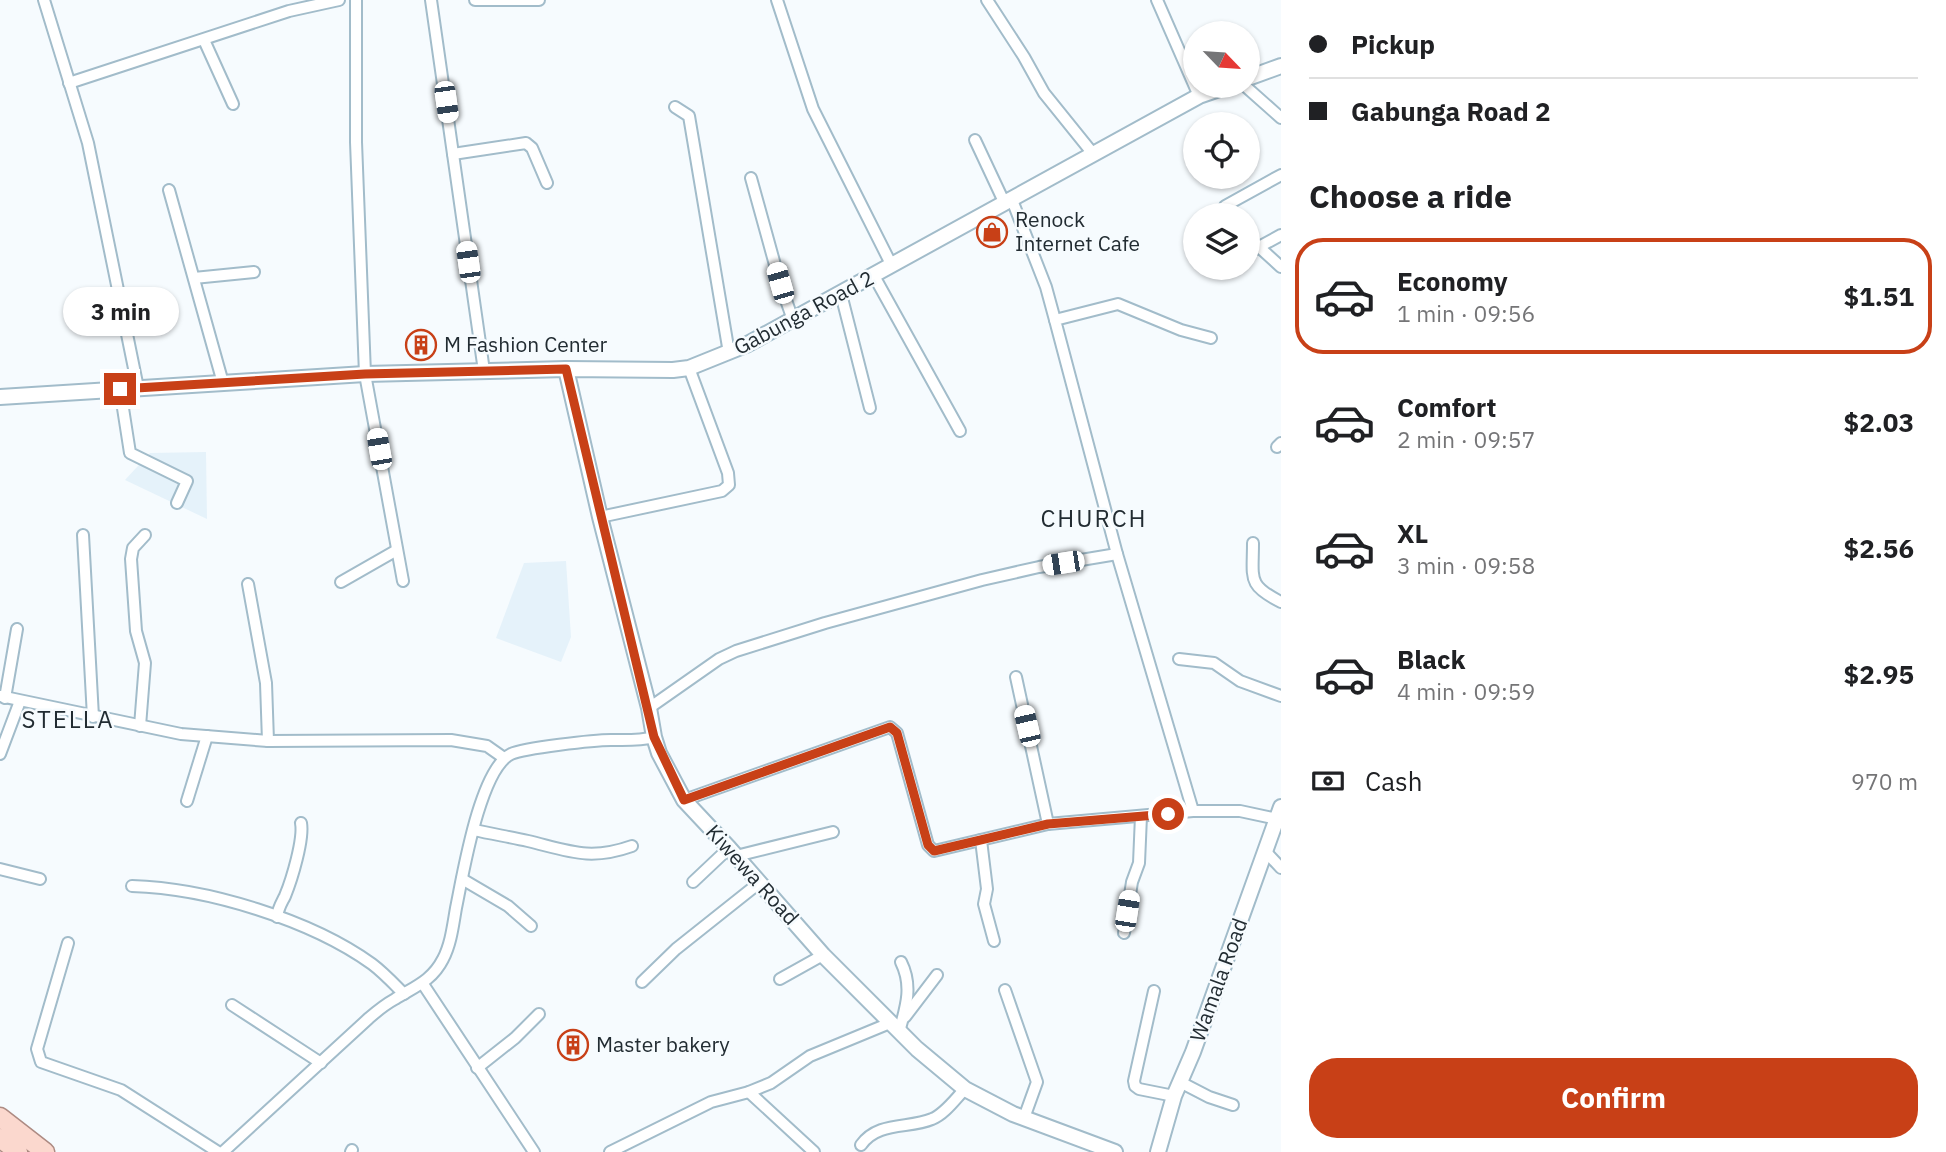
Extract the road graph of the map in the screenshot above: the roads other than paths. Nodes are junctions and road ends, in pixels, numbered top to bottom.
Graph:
1 (44, 0) edge
2 (339, 0) edge
3 (356, 0) edge
4 (431, 0) edge
5 (475, 0) edge
6 (539, 0) edge
7 (777, 0) edge
8 (987, 0) edge
9 (1157, 0) edge
10 (522, 1) edge
11 (204, 40) junction
12 (1183, 59) edge
13 (1281, 66) edge
14 (1260, 74) edge
15 (69, 82) junction
16 (1195, 98) edge
17 (1258, 98) edge
18 (233, 104) dead end
19 (675, 107) dead end
20 (1281, 118) edge
21 (975, 140) dead end
22 (453, 153) junction
23 (1094, 155) junction
24 (1281, 175) edge
25 (751, 178) dead end
26 (547, 183) dead end
27 (169, 190) dead end
28 (1009, 202) junction
29 (1229, 203) edge
30 (1281, 235) edge
31 (1260, 246) edge
32 (1260, 248) edge
33 (892, 266) junction
34 (1281, 267) edge
35 (254, 272) dead end
36 (874, 276) junction
37 (194, 278) junction
38 (841, 294) junction
39 (793, 320) junction
40 (1055, 320) junction
41 (1211, 338) dead end
42 (729, 353) junction
43 (689, 368) junction
44 (566, 369) junction
45 (484, 371) junction
46 (365, 374) junction
47 (223, 383) junction
48 (138, 388) junction
49 (120, 389) junction
50 (0, 397) edge
51 (870, 408) dead end
52 (960, 431) dead end
53 (177, 503) dead end
54 (600, 517) junction
55 (83, 535) dead end
56 (145, 535) dead end
57 (1253, 543) dead end
58 (397, 550) junction
59 (1116, 554) junction
60 (403, 581) dead end
61 (341, 582) dead end
62 (248, 583) dead end
63 (1281, 602) edge
64 (17, 629) dead end
65 (1179, 659) dead end
66 (1016, 677) dead end
67 (1281, 696) edge
68 (3, 697) edge
69 (20, 701) junction
70 (649, 708) junction
71 (93, 717) junction
72 (140, 726) junction
73 (206, 736) junction
74 (654, 737) junction
75 (268, 741) junction
76 (0, 754) edge
77 (504, 758) junction
78 (684, 800) junction
79 (187, 802) dead end
80 (1193, 811) junction
81 (1279, 813) edge
82 (1141, 816) junction
83 (301, 822) dead end
84 (1048, 824) junction
85 (474, 830) junction
86 (833, 832) dead end
87 (981, 840) junction
88 (632, 846) dead end
89 (1265, 851) junction
90 (732, 852) junction
91 (1281, 868) edge
92 (0, 869) edge
93 (40, 878) dead end
94 (462, 879) junction
95 (693, 882) dead end
96 (759, 883) junction
97 (132, 886) dead end
98 (277, 917) junction
99 (531, 926) dead end
100 (1124, 933) dead end
101 (994, 941) dead end
102 (68, 943) dead end
103 (823, 955) junction
104 (901, 962) dead end
105 (937, 975) dead end
106 (780, 979) dead end
107 (642, 982) dead end
108 (423, 985) junction
109 (1005, 990) dead end
110 (1154, 991) dead end
111 (404, 994) junction
112 (232, 1005) dead end
113 (539, 1014) dead end
114 (897, 1025) junction
115 (321, 1063) junction
116 (477, 1068) junction
117 (1180, 1082) junction
118 (965, 1089) junction
119 (749, 1092) junction
120 (1174, 1097) junction
121 (1233, 1105) dead end
122 (0, 1117) edge
123 (1024, 1118) junction
124 (0, 1138) edge
125 (861, 1145) dead end
126 (18, 1152) edge
127 (45, 1152) edge
128 (218, 1152) edge
129 (223, 1152) edge
130 (534, 1152) edge
131 (610, 1152) edge
132 (814, 1152) edge
133 (1115, 1152) edge
134 (1157, 1152) edge

1 - 15 street
2 - 11 street
3 - 46 street
4 - 22 street
5 - 10 street
6 - 10 street
7 - 33 street
8 - 23 street
9 - 12 street
11 - 15 street
11 - 18 street
13 - 14 street
15 - 48 street
16 - 23 street, Gabunga Road 2
17 - 20 street
19 - 42 street
21 - 28 street
22 - 26 street
22 - 45 street
23 - 28 street, Gabunga Road 2
24 - 29 street
25 - 39 street
27 - 37 street
28 - 33 street, Gabunga Road 2
28 - 40 street
30 - 31 street
32 - 34 street
33 - 36 street, Gabunga Road 2
35 - 37 street
36 - 38 street, Gabunga Road 2
36 - 52 street
37 - 47 street
38 - 39 street, Gabunga Road 2
38 - 51 street
39 - 42 street, Gabunga Road 2
40 - 41 street
40 - 59 street
42 - 43 street, Gabunga Road 2
43 - 44 street, Gabunga Road 2
43 - 54 street
44 - 45 street, Gabunga Road 2
44 - 54 street, Kiwewa Road
45 - 46 street, Gabunga Road 2
46 - 47 street, Gabunga Road 2
46 - 58 street
47 - 48 street, Gabunga Road 2
48 - 49 street, Gabunga Road 2
49 - 50 street, Gabunga Road 2
49 - 53 street
54 - 70 street, Kiwewa Road
55 - 71 street
56 - 72 street
57 - 63 street
58 - 60 street
58 - 61 street
59 - 70 street
59 - 80 street
62 - 75 street
64 - 68 street
65 - 67 street
66 - 84 street
68 - 69 street
69 - 71 street
69 - 76 street
70 - 74 street, Kiwewa Road
71 - 72 street
72 - 73 street
73 - 75 street
73 - 79 street
74 - 77 street
74 - 78 street, Kiwewa Road
75 - 77 street
77 - 85 street
78 - 87 street
78 - 90 street, Kiwewa Road
80 - 81 street
80 - 82 street
81 - 89 street, Wamala Road
82 - 84 street
82 - 100 street
83 - 98 street
84 - 87 street
85 - 88 street
85 - 94 street
86 - 90 street
87 - 101 street
89 - 91 street
89 - 117 street, Wamala Road
90 - 95 street
90 - 96 street, Kiwewa Road
92 - 93 street
94 - 99 street
94 - 108 street
96 - 103 street, Kiwewa Road
96 - 107 street
97 - 98 street
98 - 111 street
102 - 128 street
103 - 106 street
103 - 114 street, Kiwewa Road
104 - 114 street
105 - 114 street
108 - 111 street
108 - 116 street
109 - 123 street
110 - 120 street
111 - 115 street
112 - 115 street
113 - 116 street
114 - 118 street, Kiwewa Road
114 - 119 street
115 - 129 street
116 - 130 street
117 - 120 street, Wamala Road
117 - 121 street
118 - 123 street, Kiwewa Road
118 - 125 street
119 - 131 street
119 - 132 street
120 - 134 street, Wamala Road
122 - 127 main road
123 - 133 street, Kiwewa Road
124 - 126 main road

